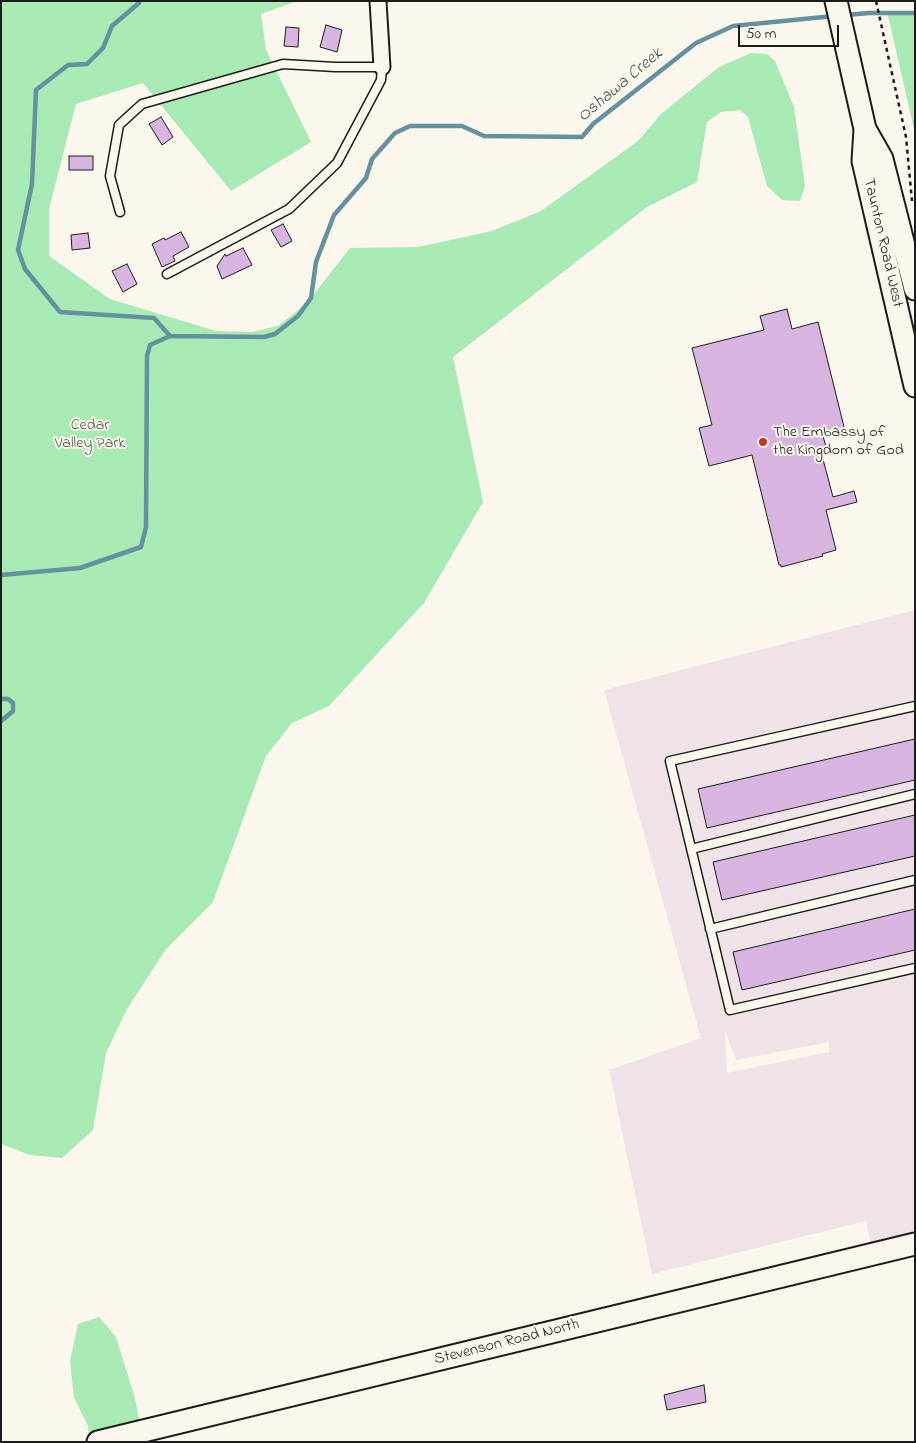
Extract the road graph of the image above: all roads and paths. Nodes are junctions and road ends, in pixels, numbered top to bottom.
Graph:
1 (378, 1) edge
2 (836, 1) edge
3 (876, 1) edge
4 (382, 67) junction
5 (865, 129) junction
6 (914, 208) dead end
7 (120, 212) dead end
8 (167, 274) dead end
9 (915, 289) edge
10 (915, 386) edge
11 (915, 706) edge
12 (915, 794) edge
13 (691, 850) junction
14 (915, 880) edge
15 (710, 930) junction
16 (915, 968) edge
17 (915, 1244) edge
18 (98, 1442) edge

1 - 4 street
2 - 5 street, Taunton Road West
3 - 6 path
4 - 7 lane
4 - 8 lane
5 - 9 street, Taunton Road West
5 - 10 street, Taunton Road West
11 - 13 lane
12 - 13 lane
13 - 15 lane
14 - 15 lane
15 - 16 lane
17 - 18 street, Stevenson Road North

